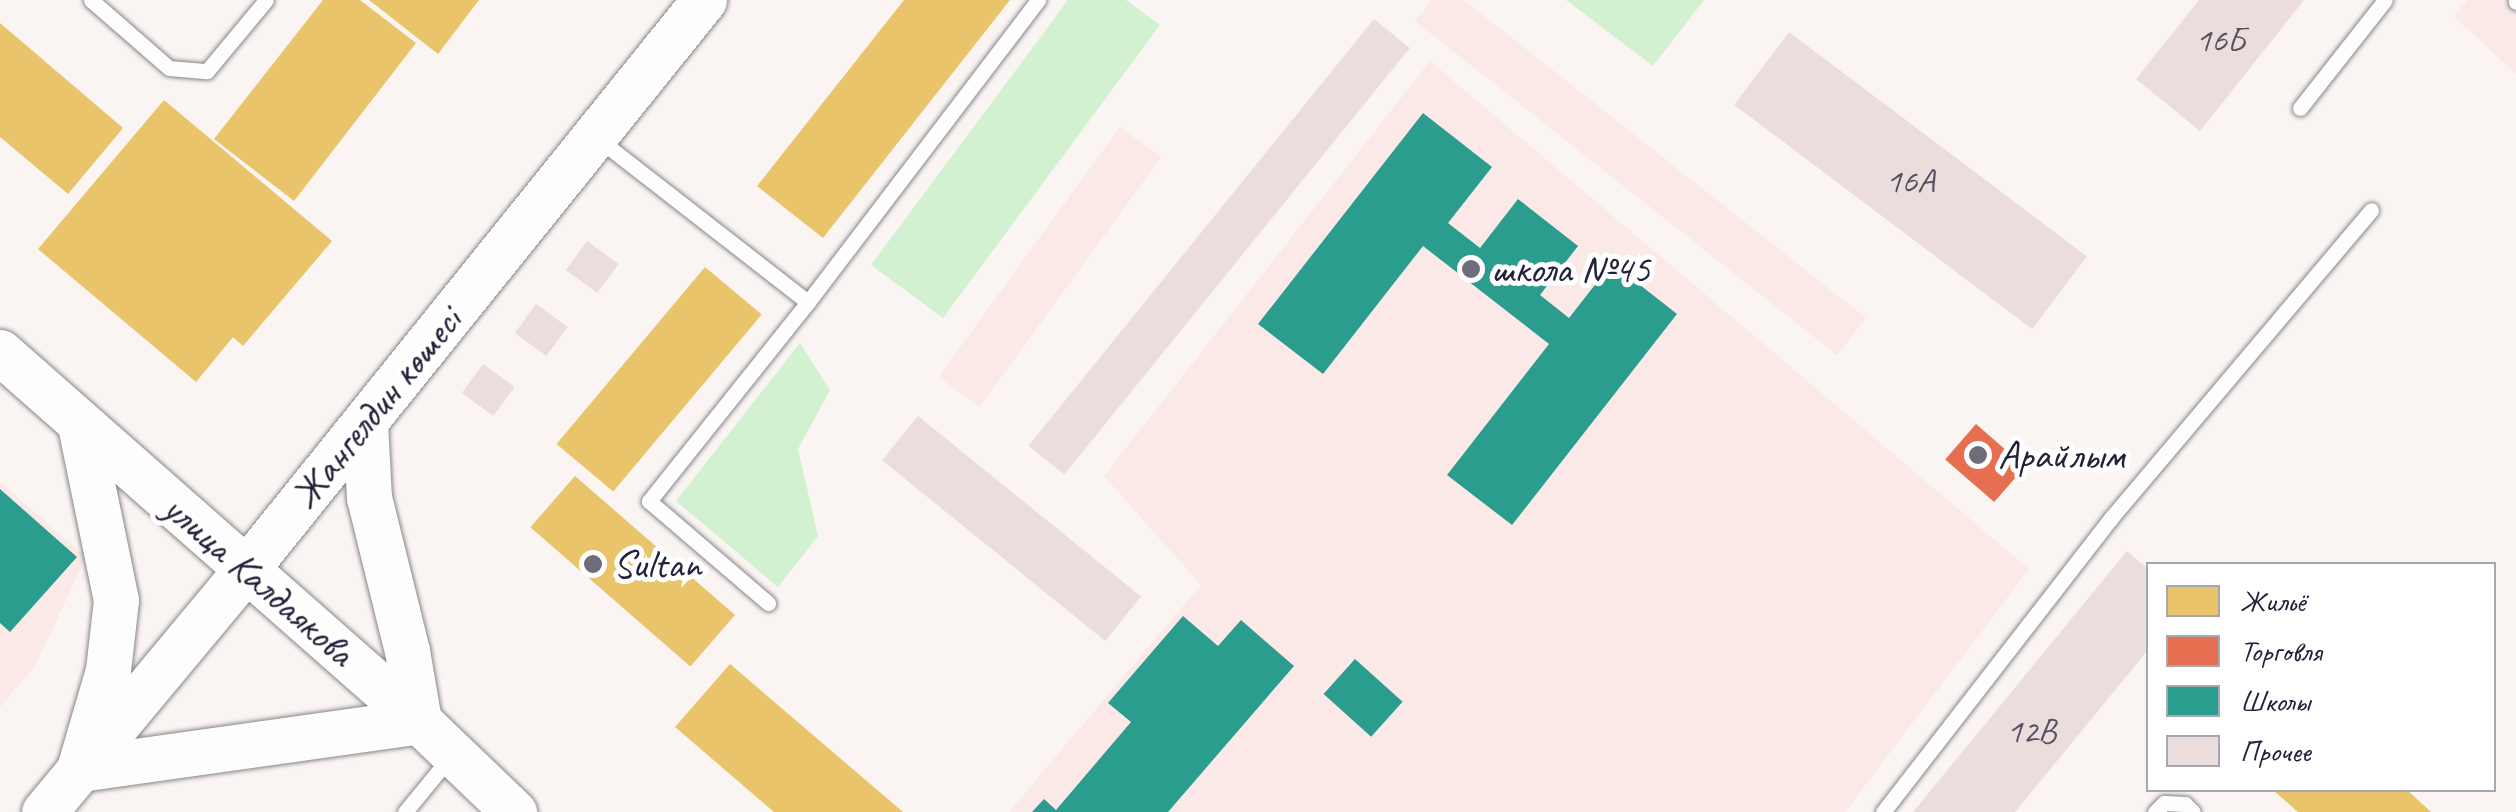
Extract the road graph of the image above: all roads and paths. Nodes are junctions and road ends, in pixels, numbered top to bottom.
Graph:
1 (91, 0) edge
2 (266, 0) edge
3 (1038, 0) edge
4 (2385, 0) edge
5 (697, 2) edge
6 (2300, 108) dead end
7 (594, 135) junction
8 (2371, 210) dead end
9 (808, 302) junction
10 (0, 352) edge
11 (365, 422) junction
12 (80, 425) junction
13 (248, 568) junction
14 (768, 603) dead end
15 (419, 720) junction
16 (453, 754) junction
17 (79, 769) junction
18 (44, 812) edge
19 (405, 812) edge
20 (514, 812) edge
21 (1883, 812) edge
22 (2155, 812) edge
23 (2194, 812) edge

1 - 2 lane
3 - 9 lane
4 - 6 lane
5 - 7 main road, Жангелдин көшесі
7 - 9 lane
7 - 11 main road, Жангелдин көшесі
8 - 21 lane
9 - 14 lane
10 - 12 main road, улица Калдаякова
11 - 13 main road, Жангелдин көшесі
11 - 15 main road
12 - 13 main road, улица Калдаякова
12 - 17 main road
13 - 15 main road, улица Калдаякова
13 - 17 main road, Жангелдин көшесі
15 - 16 main road, улица Калдаякова
15 - 17 main road
16 - 19 lane
16 - 20 main road, улица Калдаякова
17 - 18 main road, Жангелдин көшесі
22 - 23 lane

